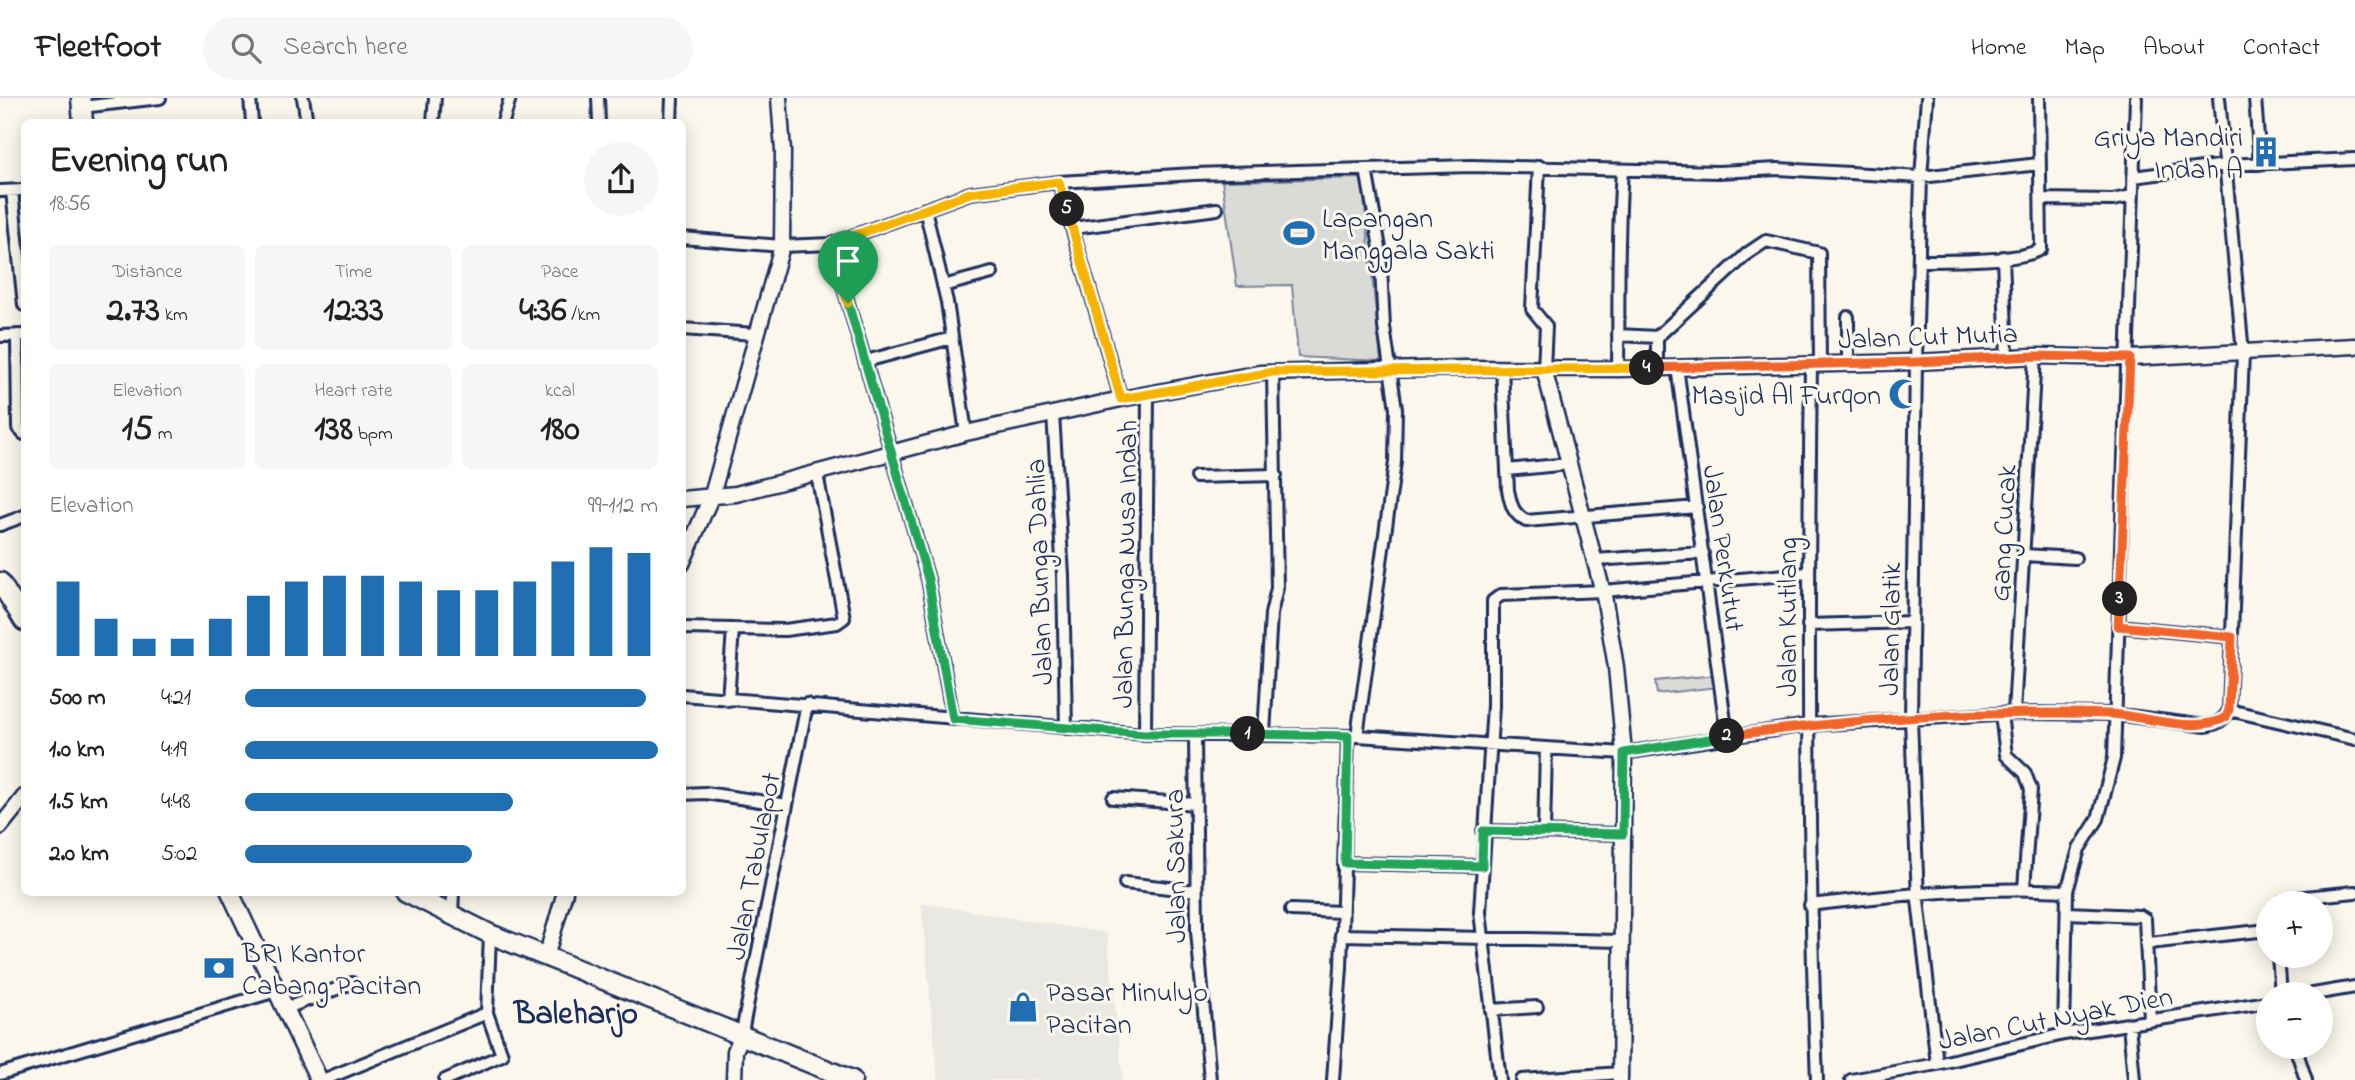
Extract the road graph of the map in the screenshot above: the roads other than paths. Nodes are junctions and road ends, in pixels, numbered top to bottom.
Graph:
1 (160, 98) edge
2 (250, 98) edge
3 (303, 98) edge
4 (435, 98) edge
5 (510, 98) edge
6 (598, 98) edge
7 (672, 98) edge
8 (779, 98) edge
9 (1927, 98) edge
10 (2039, 98) edge
11 (2136, 98) edge
12 (2219, 98) edge
13 (2255, 98) edge
14 (78, 106) edge
15 (252, 119) edge
16 (306, 119) edge
17 (433, 119) edge
18 (504, 119) edge
19 (599, 119) edge
20 (671, 119) edge
21 (2355, 159) edge
22 (2039, 164) junction
23 (2260, 164) junction
24 (2226, 165) junction
25 (1539, 166) junction
26 (1366, 169) junction
27 (1622, 171) junction
28 (1921, 177) junction
29 (2133, 177) junction
30 (1059, 182) junction
31 (6, 191) edge
32 (2133, 196) junction
33 (2041, 199) junction
34 (925, 209) junction
35 (1217, 209) dead end
36 (1073, 228) junction
37 (686, 238) edge
38 (831, 244) junction
39 (782, 246) junction
40 (2003, 257) junction
41 (1919, 261) junction
42 (992, 273) dead end
43 (21, 286) edge
44 (943, 286) junction
45 (1848, 317) dead end
46 (686, 329) edge
47 (755, 334) junction
48 (21, 335) edge
49 (1618, 335) junction
50 (0, 337) edge
51 (1657, 337) junction
52 (952, 338) junction
53 (2355, 346) edge
54 (2243, 353) junction
55 (2035, 356) junction
56 (2007, 357) junction
57 (2130, 358) junction
58 (866, 361) junction
59 (1916, 362) junction
60 (1848, 363) junction
61 (1816, 364) junction
62 (1657, 367) junction
63 (1677, 367) junction
64 (1502, 368) junction
65 (1544, 369) junction
66 (1618, 369) junction
67 (1389, 370) junction
68 (1273, 372) junction
69 (1148, 394) junction
70 (1121, 399) junction
71 (1053, 414) junction
72 (21, 431) edge
73 (966, 433) junction
74 (893, 454) junction
75 (1569, 464) junction
76 (1507, 470) junction
77 (817, 474) junction
78 (1276, 475) junction
79 (1196, 477) dead end
80 (712, 495) junction
81 (686, 498) edge
82 (1697, 507) junction
83 (1582, 514) junction
84 (21, 517) edge
85 (0, 525) edge
86 (1703, 553) junction
87 (686, 555) edge
88 (2024, 555) junction
89 (2075, 558) dead end
90 (1594, 560) junction
91 (1808, 573) junction
92 (0, 582) edge
93 (1708, 583) junction
94 (1603, 591) junction
95 (21, 616) edge
96 (1912, 622) junction
97 (1808, 625) junction
98 (2118, 626) junction
99 (686, 628) edge
100 (733, 629) junction
101 (2232, 637) junction
102 (686, 695) edge
103 (728, 700) junction
104 (807, 704) junction
105 (2229, 710) junction
106 (2014, 713) junction
107 (2001, 714) junction
108 (2115, 714) junction
109 (953, 719) junction
110 (1911, 719) junction
111 (1808, 725) junction
112 (1066, 728) junction
113 (1145, 734) junction
114 (1264, 734) junction
115 (1195, 735) junction
116 (1352, 736) junction
117 (1727, 736) junction
118 (2355, 739) edge
119 (1488, 743) junction
120 (1546, 749) junction
121 (1624, 753) junction
122 (686, 793) edge
123 (1112, 799) dead end
124 (21, 801) edge
125 (1196, 804) junction
126 (787, 805) junction
127 (0, 827) edge
128 (1483, 831) junction
129 (1545, 832) junction
130 (1623, 834) junction
131 (1345, 863) junction
132 (1482, 866) junction
133 (1125, 883) dead end
134 (2024, 889) junction
135 (1196, 891) junction
136 (2067, 891) junction
137 (2355, 892) edge
138 (1918, 893) junction
139 (2333, 894) edge
140 (232, 896) edge
141 (414, 896) edge
142 (453, 896) edge
143 (564, 896) edge
144 (1810, 905) junction
145 (1291, 910) dead end
146 (1342, 912) junction
147 (2067, 913) junction
148 (452, 916) junction
149 (2256, 931) edge
150 (490, 934) junction
151 (1341, 935) junction
152 (1481, 940) junction
153 (1622, 941) junction
154 (2149, 943) junction
155 (546, 957) junction
156 (352, 983) dead end
157 (2355, 987) edge
158 (276, 991) junction
159 (2333, 991) edge
160 (2256, 1004) edge
161 (1537, 1007) dead end
162 (284, 1009) junction
163 (1491, 1010) junction
164 (487, 1013) junction
165 (2150, 1020) junction
166 (2129, 1024) junction
167 (2064, 1034) junction
168 (741, 1037) junction
169 (2299, 1059) edge
170 (1937, 1064) junction
171 (0, 1074) edge
172 (1910, 1074) edge
173 (1620, 1076) edge
174 (321, 1080) edge
175 (445, 1080) edge
176 (734, 1080) edge
177 (852, 1080) edge
178 (1210, 1080) edge
179 (1333, 1080) edge
180 (1500, 1080) edge
181 (1522, 1080) edge
182 (1817, 1080) edge
183 (1851, 1080) edge
184 (2134, 1080) edge
185 (2306, 1080) edge

1 - 14 street
2 - 15 street
3 - 16 street
4 - 17 street
5 - 18 street
6 - 19 street
7 - 20 street
8 - 39 street
9 - 28 street, Jalan Glatik
10 - 22 street
11 - 29 street
12 - 24 street
13 - 23 street
21 - 23 street
22 - 28 street
22 - 33 street
23 - 24 street
24 - 29 street
24 - 54 street
25 - 26 street
25 - 27 street
25 - 65 street
26 - 30 street
26 - 67 street
27 - 28 street
27 - 49 street
28 - 41 street, Jalan Glatik
29 - 32 street
30 - 34 street
30 - 36 street
31 - 43 street
32 - 33 street
32 - 57 street
33 - 40 street
34 - 38 street
34 - 44 street
35 - 36 street
36 - 70 street
37 - 39 street
38 - 39 street
38 - 58 street
39 - 47 street
40 - 41 street
40 - 56 street
41 - 59 street, Jalan Glatik
42 - 44 street
44 - 52 street
45 - 60 street
46 - 47 street
47 - 80 street
48 - 50 street
48 - 72 street
49 - 51 street
49 - 66 street
51 - 61 street, Jalan Kutilang
51 - 62 street
52 - 58 street
52 - 73 street
53 - 54 street, Jalan Cut Mutia
54 - 57 street, Jalan Cut Mutia
54 - 101 street
55 - 56 street, Jalan Cut Mutia
55 - 57 street, Jalan Cut Mutia
55 - 88 street, Gang Cucak
56 - 59 street, Jalan Cut Mutia
57 - 98 street
58 - 74 street
59 - 60 street, Jalan Cut Mutia
59 - 96 street, Jalan Glatik
60 - 61 street, Jalan Cut Mutia
61 - 63 street, Jalan Cut Mutia
61 - 91 street, Jalan Kutilang
62 - 63 street, Jalan Cut Mutia
62 - 66 street, Jalan Cut Mutia
63 - 82 street, Jalan Perkutut
64 - 65 street, Jalan Cut Mutia
64 - 67 street, Jalan Cut Mutia
64 - 76 street
65 - 66 street, Jalan Cut Mutia
65 - 75 street
67 - 68 street, Jalan Cut Mutia
67 - 116 street
68 - 69 street, Jalan Cut Mutia
68 - 78 street
69 - 70 street, Jalan Cut Mutia
69 - 113 street, Jalan Bunga Nusa Indah
70 - 71 street, Jalan Cut Mutia
71 - 73 street, Jalan Cut Mutia
71 - 112 street, Jalan Bunga Dahlia
73 - 74 street, Jalan Cut Mutia
74 - 77 street, Jalan Cut Mutia
74 - 109 street
75 - 76 street
75 - 83 street
76 - 83 street
77 - 80 street, Jalan Cut Mutia
77 - 100 street
78 - 79 street
78 - 114 street
80 - 81 street, Jalan Cut Mutia
80 - 87 street
82 - 83 street
82 - 86 street, Jalan Perkutut
83 - 90 street
84 - 85 street
86 - 90 street
86 - 93 street, Jalan Perkutut
88 - 89 street
88 - 106 street, Gang Cucak
90 - 94 street
91 - 93 street
91 - 97 street, Jalan Kutilang
92 - 95 main road
93 - 94 street
93 - 117 street, Jalan Perkutut
94 - 119 street
94 - 121 street
96 - 97 street
96 - 110 street, Jalan Glatik
97 - 111 street, Jalan Kutilang
98 - 101 street
98 - 108 street
99 - 100 street
100 - 103 street
101 - 105 street
102 - 103 street
103 - 104 street
104 - 109 street
104 - 126 street, Jalan Tabulapot
105 - 108 street
105 - 118 street
106 - 107 street
106 - 108 street
107 - 110 street
107 - 134 street
108 - 136 street
109 - 112 street
110 - 111 street
110 - 138 street, Jalan Glatik
111 - 117 street
111 - 144 street, Jalan Kutilang
112 - 113 street
113 - 115 street
114 - 115 street
114 - 116 street
115 - 125 street, Jalan Sakura
116 - 119 street
116 - 131 street
117 - 121 street
119 - 120 street
119 - 128 street
120 - 121 street
120 - 129 street
121 - 130 street
122 - 126 street
123 - 125 street
124 - 127 street
125 - 135 street, Jalan Sakura
126 - 168 street, Jalan Tabulapot
128 - 129 street
128 - 132 street
129 - 130 street
130 - 153 street
131 - 132 street
131 - 146 street
132 - 152 street
133 - 135 street
134 - 136 street
134 - 138 street
135 - 178 street, Jalan Sakura
136 - 147 street
137 - 139 street
138 - 144 street
138 - 170 street, Jalan Glatik
140 - 158 main road
141 - 148 main road
142 - 148 street
143 - 155 street
144 - 182 street, Jalan Kutilang
145 - 146 street
146 - 151 street
147 - 154 street
147 - 167 street
148 - 150 main road
149 - 154 street
150 - 155 main road
150 - 164 street
151 - 152 street
151 - 179 street
152 - 153 street
152 - 163 street
153 - 173 street
154 - 165 street
155 - 168 main road
156 - 162 street
157 - 159 street
158 - 162 main road
158 - 171 street
160 - 165 street, Jalan Cut Nyak Dien
161 - 163 street
162 - 174 main road
163 - 180 street
164 - 174 street
164 - 175 street
165 - 166 street, Jalan Cut Nyak Dien
166 - 167 street, Jalan Cut Nyak Dien
166 - 184 street
167 - 170 street, Jalan Cut Nyak Dien
168 - 176 street
168 - 177 main road
169 - 185 street
170 - 172 street, Jalan Cut Nyak Dien
172 - 183 street, Jalan Cut Nyak Dien
173 - 181 street

